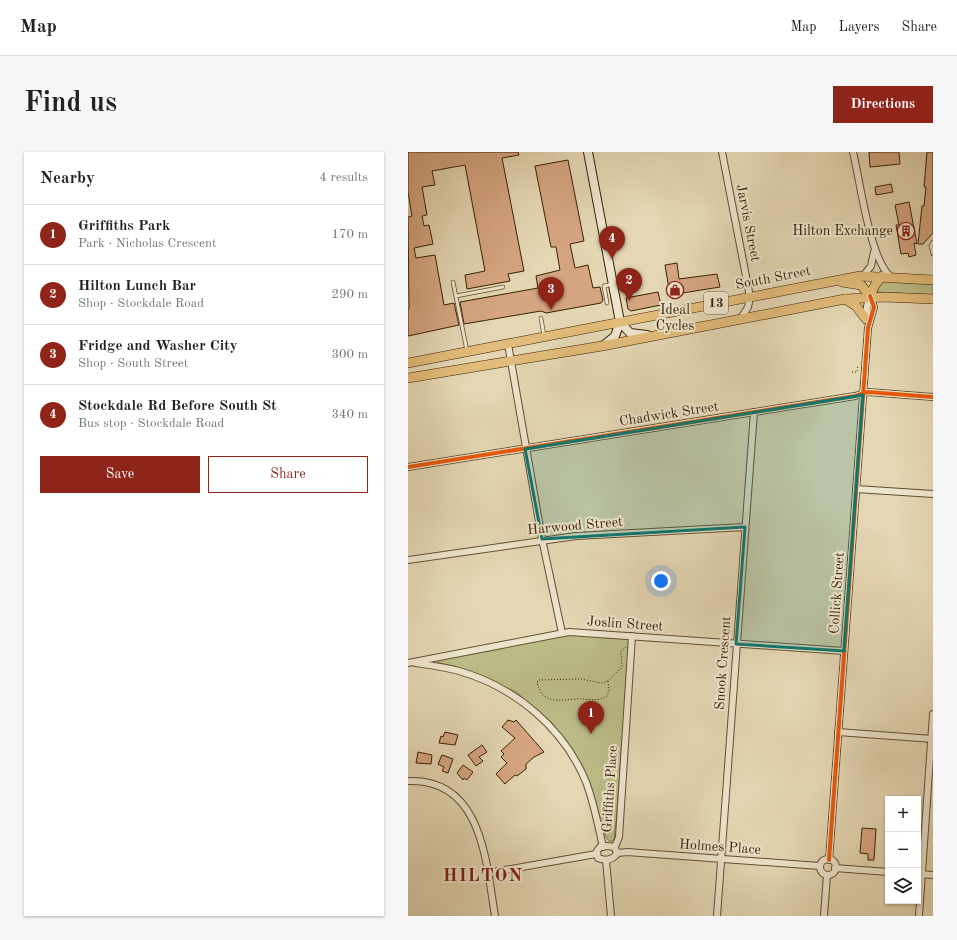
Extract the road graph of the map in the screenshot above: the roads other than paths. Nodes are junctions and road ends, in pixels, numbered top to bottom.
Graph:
1 (588, 152) edge
2 (722, 152) edge
3 (853, 152) edge
4 (933, 242) edge
5 (874, 252) junction
6 (933, 254) edge
7 (864, 275) junction
8 (886, 276) junction
9 (933, 280) edge
10 (830, 281) junction
11 (453, 282) dead end
12 (613, 284) junction
13 (503, 287) dead end
14 (456, 296) junction
15 (870, 296) junction
16 (750, 297) junction
17 (845, 299) junction
18 (933, 299) edge
19 (608, 303) dead end
20 (541, 318) dead end
21 (740, 320) junction
22 (620, 322) junction
23 (867, 324) junction
24 (658, 335) junction
25 (545, 337) junction
26 (508, 344) junction
27 (602, 346) junction
28 (467, 353) junction
29 (452, 356) junction
30 (510, 361) junction
31 (408, 363) edge
32 (456, 371) junction
33 (408, 378) edge
34 (863, 395) junction
35 (933, 397) edge
36 (754, 412) junction
37 (525, 449) junction
38 (408, 467) edge
39 (856, 488) junction
40 (933, 494) edge
41 (745, 527) junction
42 (542, 539) junction
43 (408, 560) edge
44 (562, 633) junction
45 (632, 636) junction
46 (736, 644) junction
47 (844, 651) junction
48 (410, 662) edge
49 (933, 714) edge
50 (838, 732) junction
51 (932, 739) edge
52 (408, 780) edge
53 (603, 847) junction
54 (616, 850) junction
55 (596, 854) junction
56 (722, 859) junction
57 (606, 860) junction
58 (829, 860) junction
59 (820, 866) junction
60 (836, 868) junction
61 (921, 868) edge
62 (885, 872) edge
63 (488, 873) junction
64 (921, 874) edge
65 (827, 875) junction
66 (933, 875) edge
67 (919, 904) edge
68 (495, 916) edge
69 (611, 916) edge
70 (718, 916) edge
71 (824, 916) edge
72 (919, 916) edge

1 - 12 street
2 - 16 street, Jarvis Street
3 - 5 street
4 - 6 lane
5 - 7 street
5 - 8 street
7 - 8 main road, South Street / 13
7 - 10 main road, South Street / 13
8 - 9 main road, South Street / 13
8 - 15 main road
10 - 15 main road
10 - 16 main road, South Street / 13
11 - 14 lane
12 - 19 lane
12 - 22 street
13 - 14 lane
14 - 28 lane
15 - 17 main road, 13
15 - 18 main road, 13
15 - 23 street, Collick Street
16 - 21 street
16 - 22 main road, South Street / 13
17 - 21 main road, 13
17 - 23 main road
20 - 25 lane
21 - 24 main road, 13
22 - 24 street
22 - 25 main road, South Street / 13
22 - 27 street
23 - 34 street, Collick Street
24 - 27 main road, 13
25 - 26 main road, South Street / 13
26 - 28 main road, South Street / 13
26 - 30 street
27 - 30 main road, 13
28 - 29 main road, South Street / 13
29 - 31 main road, South Street / 13
29 - 32 main road
30 - 32 main road, 13
30 - 37 street
32 - 33 main road, 13
34 - 35 street, Chadwick Street
34 - 36 street, Chadwick Street
34 - 39 street, Collick Street
36 - 37 street, Chadwick Street
36 - 41 street, Snook Crescent
37 - 38 street, Chadwick Street
37 - 42 street
39 - 40 street
39 - 47 street, Collick Street
41 - 42 street, Harwood Street
41 - 46 street, Snook Crescent
42 - 43 street, Harwood Street
42 - 44 street
44 - 45 street, Joslin Street
44 - 48 street, Joslin Street
45 - 46 street, Joslin Street
45 - 54 street, Griffiths Place
46 - 47 street, Joslin Street
46 - 56 street, Snook Crescent
47 - 50 street, Collick Street
48 - 53 street
49 - 51 street
50 - 51 street
50 - 58 street, Collick Street
51 - 61 street
52 - 63 street
53 - 54 street, Holmes Place
53 - 55 street
54 - 56 street, Holmes Place
54 - 57 street
55 - 57 street
55 - 63 street
56 - 59 street, Holmes Place
56 - 70 street, Snook Crescent
57 - 69 street
58 - 59 street
58 - 60 street
59 - 65 street
60 - 62 street
60 - 65 street
63 - 68 street
64 - 66 street
65 - 71 street
67 - 72 street

